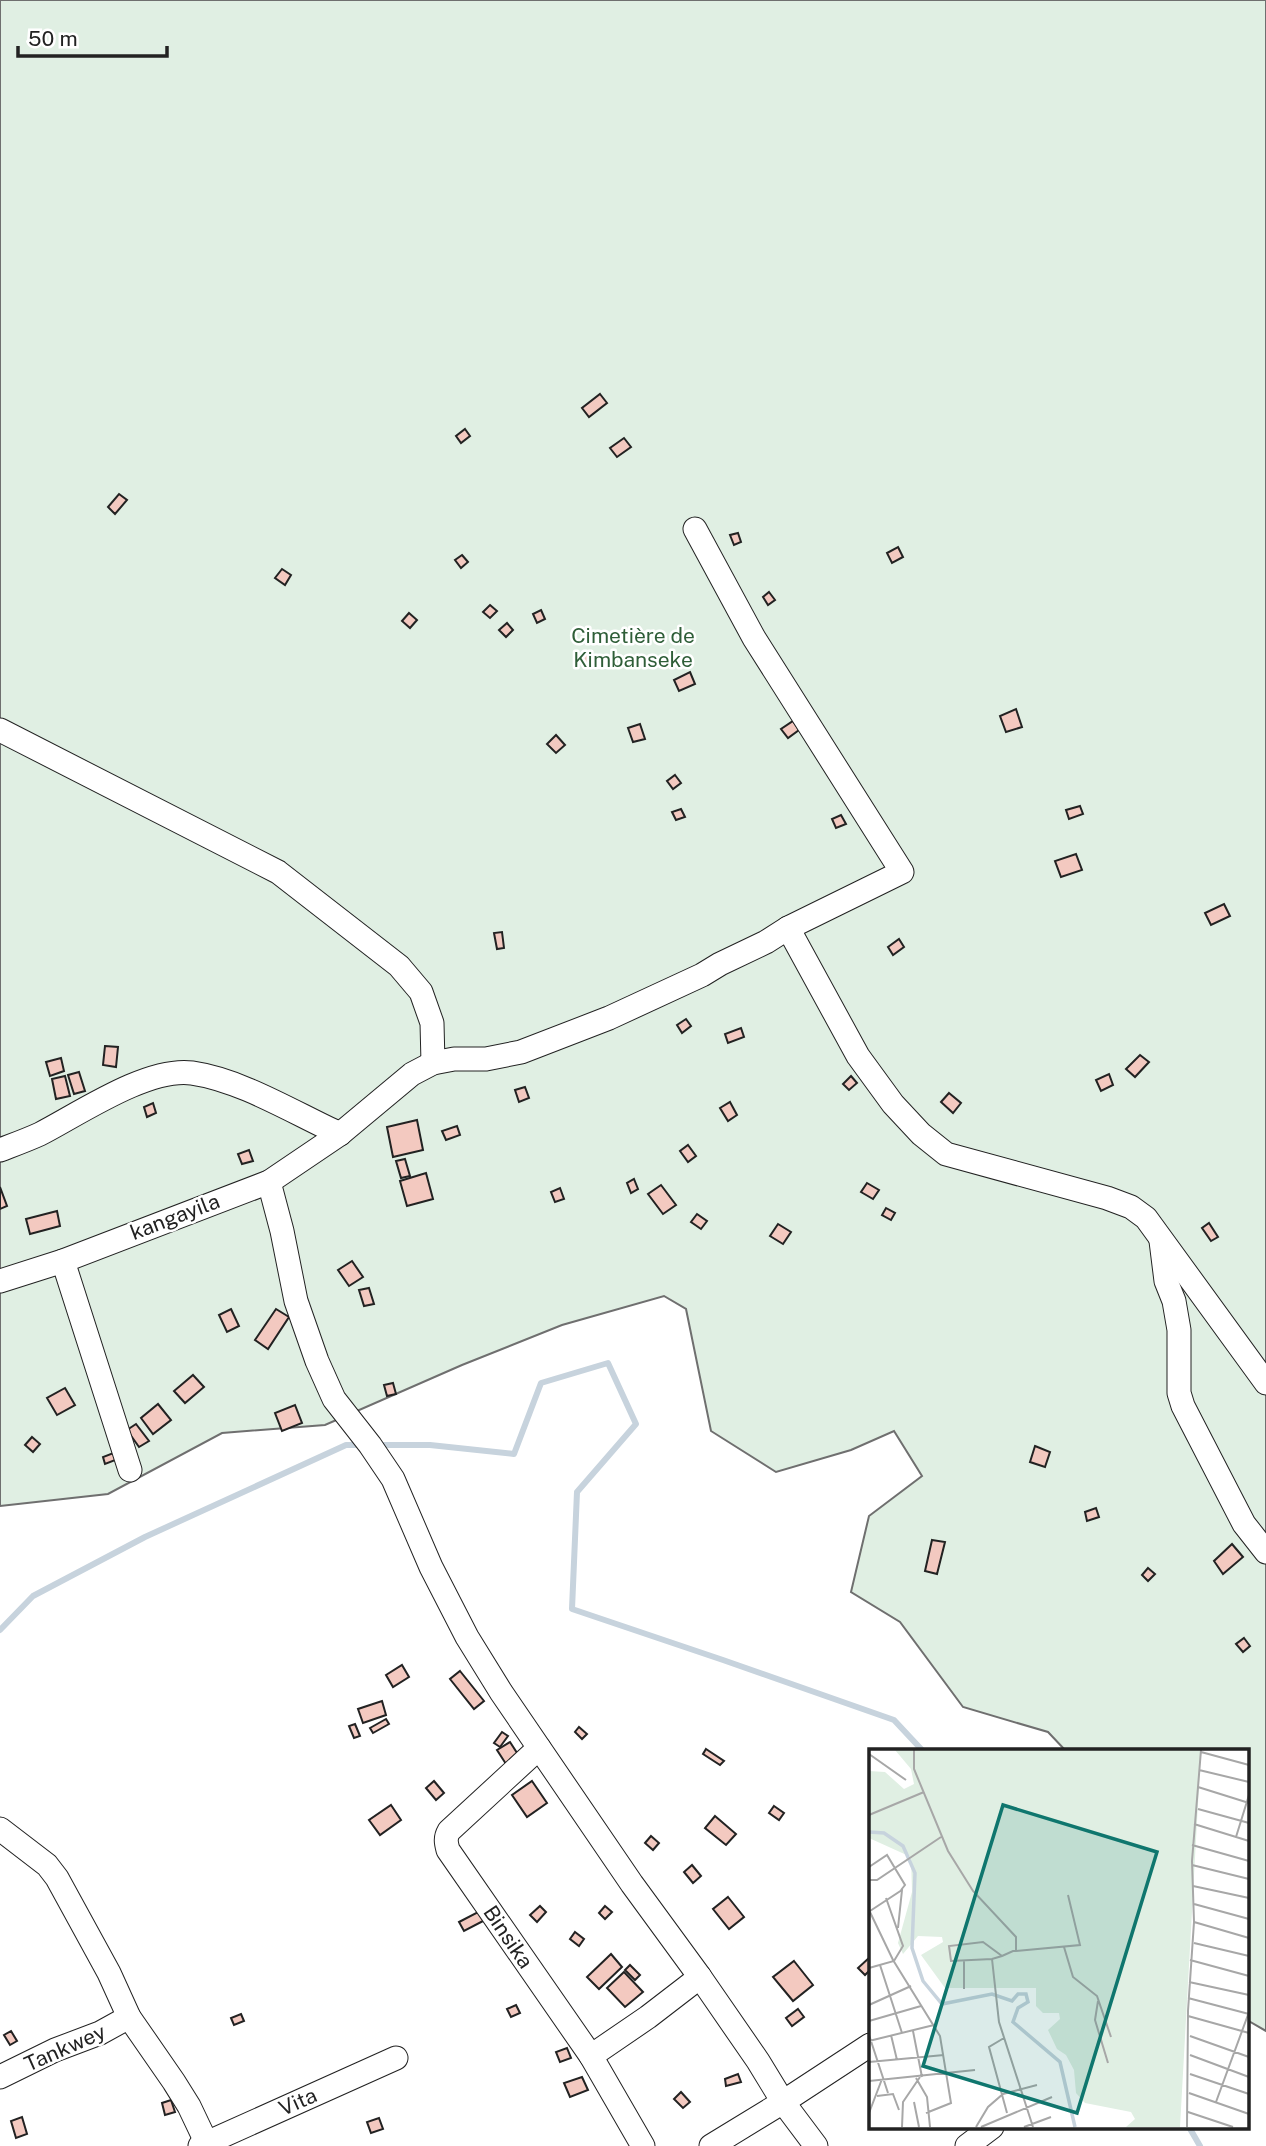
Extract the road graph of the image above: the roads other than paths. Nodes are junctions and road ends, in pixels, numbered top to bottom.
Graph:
1 (695, 529) dead end
2 (0, 730) edge
3 (788, 928) junction
4 (433, 1063) junction
5 (340, 1134) junction
6 (0, 1150) edge
7 (269, 1182) junction
8 (1160, 1238) junction
9 (63, 1261) junction
10 (0, 1281) edge
11 (1266, 1383) edge
12 (130, 1470) dead end
13 (1266, 1552) edge
14 (539, 1748) junction
15 (0, 1829) edge
16 (700, 1977) junction
17 (129, 2017) junction
18 (869, 2046) edge
19 (591, 2056) junction
20 (396, 2058) dead end
21 (0, 2077) edge
22 (783, 2102) junction
23 (991, 2128) edge
24 (205, 2145) edge
25 (643, 2146) edge
26 (711, 2146) edge
27 (816, 2146) edge
28 (967, 2146) edge

1 - 3 street
2 - 4 street
3 - 4 street
3 - 8 street
4 - 5 street, kangayila
5 - 6 street
5 - 7 street, kangayila
7 - 9 street, kangayila
7 - 14 street
8 - 11 street
8 - 13 street
9 - 10 street, kangayila
9 - 12 street
14 - 16 street
14 - 19 street, Binsika
15 - 17 street
16 - 19 street
16 - 22 street
17 - 21 street, Tankwey
17 - 24 street
18 - 22 street
19 - 25 street, Binsika
20 - 24 street, Vita
22 - 26 street
22 - 27 street
23 - 28 street

